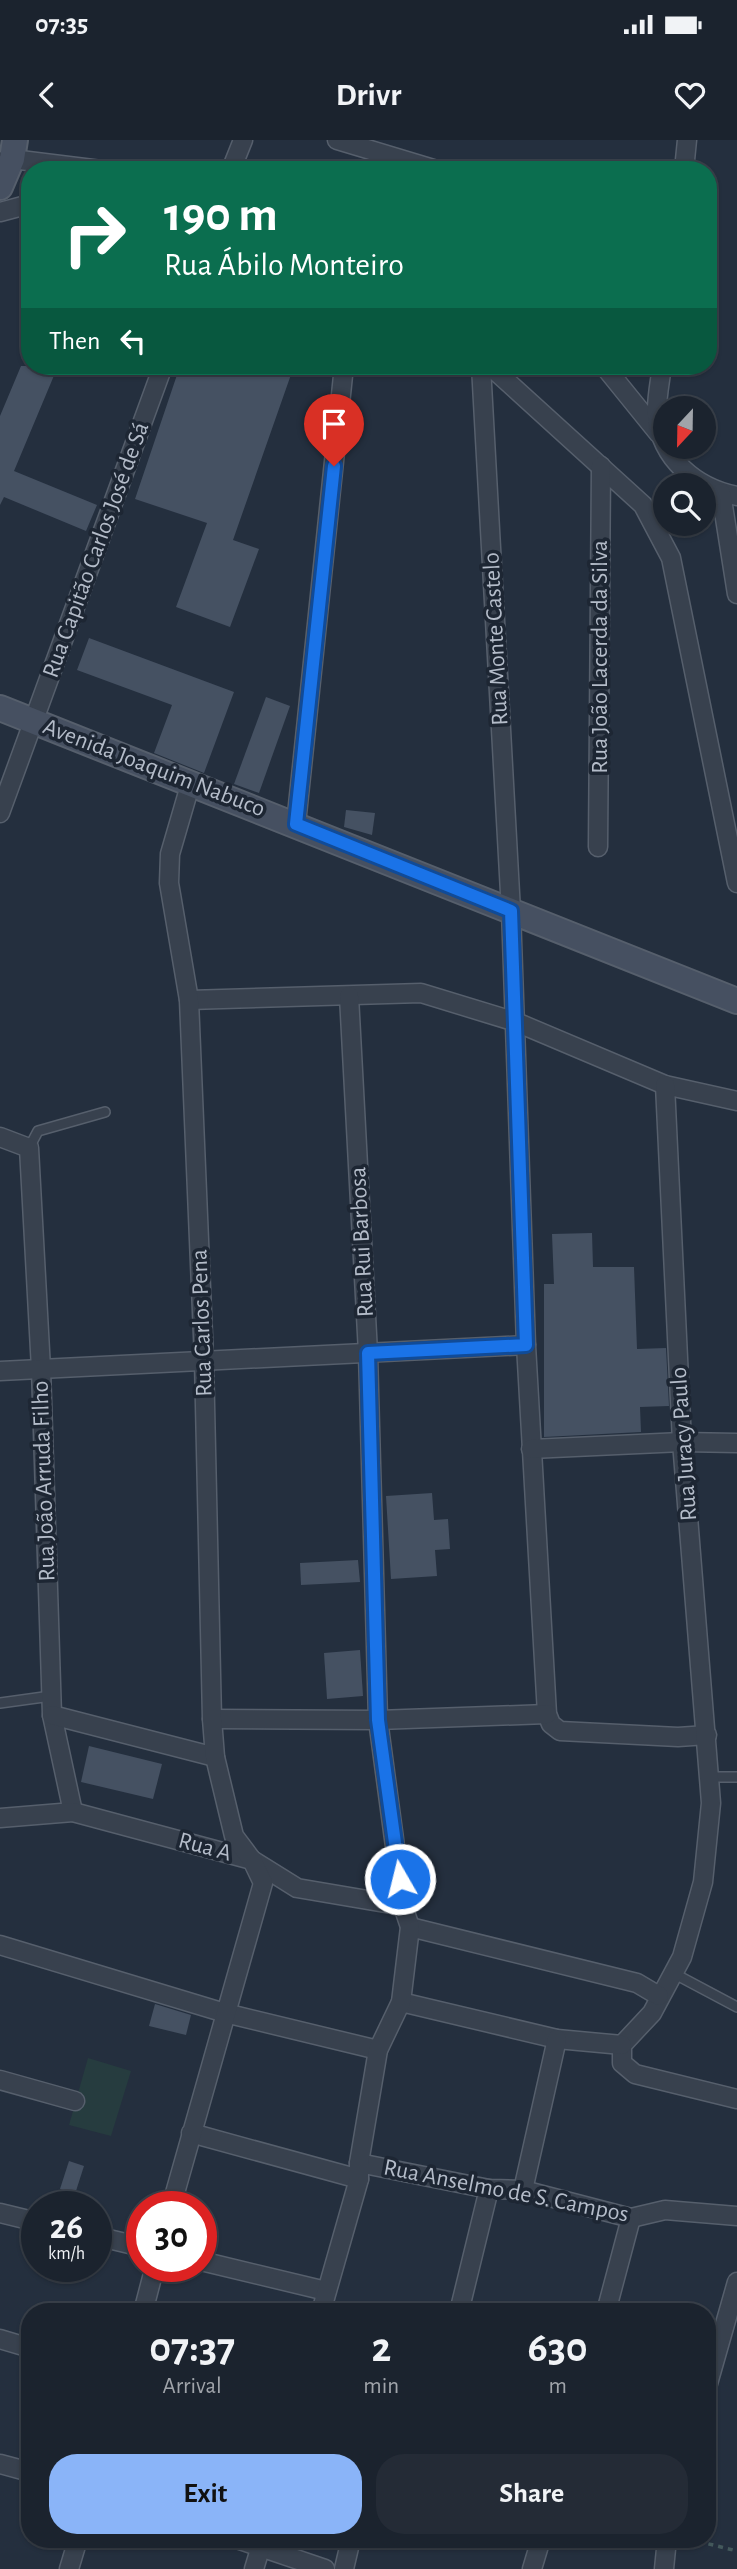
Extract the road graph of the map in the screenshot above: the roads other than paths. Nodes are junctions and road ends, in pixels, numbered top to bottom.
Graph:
1 (243, 140) edge
2 (337, 140) edge
3 (687, 140) edge
4 (378, 153) junction
5 (9, 154) edge
6 (50, 161) edge
7 (235, 161) edge
8 (389, 161) edge
9 (406, 161) edge
10 (685, 161) edge
11 (0, 187) edge
12 (21, 206) edge
13 (0, 212) edge
14 (160, 375) edge
15 (343, 375) edge
16 (481, 375) edge
17 (500, 375) edge
18 (611, 375) edge
19 (661, 375) edge
20 (659, 396) edge
21 (653, 427) edge
22 (674, 459) edge
23 (601, 466) junction
24 (729, 495) edge
25 (737, 594) edge
26 (0, 708) edge
27 (33, 720) junction
28 (191, 782) junction
29 (0, 813) edge
30 (296, 824) junction
31 (598, 847) dead end
32 (737, 884) edge
33 (511, 911) junction
34 (349, 996) junction
35 (189, 1000) junction
36 (737, 1001) edge
37 (516, 1022) junction
38 (665, 1084) junction
39 (737, 1101) edge
40 (105, 1112) dead end
41 (0, 1137) edge
42 (29, 1148) junction
43 (526, 1345) junction
44 (368, 1353) junction
45 (204, 1360) junction
46 (41, 1369) junction
47 (0, 1371) edge
48 (682, 1442) junction
49 (737, 1443) edge
50 (531, 1449) junction
51 (51, 1696) junction
52 (0, 1703) edge
53 (52, 1714) junction
54 (547, 1714) junction
55 (212, 1719) junction
56 (378, 1720) junction
57 (708, 1735) junction
58 (215, 1758) junction
59 (710, 1777) junction
60 (737, 1777) edge
61 (73, 1812) junction
62 (0, 1818) edge
63 (252, 1860) junction
64 (403, 1906) junction
65 (410, 1927) junction
66 (0, 1945) edge
67 (672, 1972) junction
68 (659, 1996) junction
69 (401, 2002) junction
70 (737, 2007) edge
71 (225, 2013) junction
72 (557, 2039) junction
73 (378, 2050) junction
74 (622, 2054) junction
75 (0, 2080) edge
76 (737, 2099) edge
77 (75, 2101) dead end
78 (191, 2133) junction
79 (359, 2171) junction
80 (489, 2189) junction
81 (523, 2190) junction
82 (176, 2191) edge
83 (0, 2213) edge
84 (737, 2216) edge
85 (21, 2218) edge
86 (631, 2218) junction
87 (217, 2266) edge
88 (151, 2282) edge
89 (737, 2282) edge
90 (326, 2291) junction
91 (145, 2303) edge
92 (323, 2303) edge
93 (461, 2303) edge
94 (608, 2303) edge
95 (0, 2339) edge
96 (21, 2345) edge
97 (716, 2356) edge
98 (0, 2464) edge
99 (21, 2470) edge
100 (75, 2548) edge
101 (260, 2548) edge
102 (274, 2548) edge
103 (349, 2548) edge
104 (538, 2548) edge
105 (666, 2548) edge
106 (69, 2569) edge
107 (254, 2569) edge
108 (325, 2569) edge
109 (344, 2569) edge
110 (531, 2569) edge
111 (664, 2569) edge

1 - 7 street
2 - 4 street
3 - 10 street
4 - 8 street
4 - 9 street
5 - 6 street
5 - 11 main road
12 - 13 street
14 - 27 street, Rua Capitão Carlos José de Sá
15 - 30 street
16 - 33 street, Rua Monte Castelo
17 - 23 street
18 - 21 street
19 - 20 street
22 - 24 street
23 - 31 street, Rua João Lacerda da Silva
23 - 32 street
24 - 25 street
26 - 27 main road, Avenida Joaquim Nabuco
27 - 28 main road, Avenida Joaquim Nabuco
27 - 29 street, Rua Capitão Carlos José de Sá
28 - 30 main road, Avenida Joaquim Nabuco
28 - 35 street, Rua Carlos Pena
30 - 33 main road, Avenida Joaquim Nabuco
33 - 36 main road, Avenida Joaquim Nabuco
33 - 37 street, Rua Monte Castelo
34 - 35 street
34 - 37 street
34 - 44 street, Rua Rui Barbosa
35 - 45 street, Rua Carlos Pena
37 - 38 street
37 - 43 street, Rua Monte Castelo
38 - 39 street
38 - 48 street, Rua Juracy Paulo
40 - 42 lane
41 - 42 street
42 - 46 street, Rua João Arruda Filho
43 - 44 street
43 - 50 street, Rua Monte Castelo
44 - 45 street
44 - 56 street, Rua Rui Barbosa
45 - 46 street
45 - 55 street, Rua Carlos Pena
46 - 47 street
46 - 51 street, Rua João Arruda Filho
48 - 49 street
48 - 50 street
48 - 57 street, Rua Juracy Paulo
50 - 54 street, Rua Monte Castelo
51 - 52 lane
51 - 53 street, Rua João Arruda Filho
53 - 58 street
53 - 61 street, Rua João Arruda Filho
54 - 56 street
54 - 57 street
55 - 56 street
55 - 58 street, Rua Carlos Pena
56 - 64 street, Rua Rui Barbosa
57 - 59 street, Rua Juracy Paulo
58 - 63 street, Rua Carlos Pena
59 - 60 lane
59 - 67 street, Rua Juracy Paulo
61 - 62 street, Rua A
61 - 63 street, Rua A
63 - 64 street, Rua A
63 - 71 street
64 - 65 street, Rua Rui Barbosa
65 - 68 street
65 - 69 street
66 - 71 street
67 - 68 street, Rua Juracy Paulo
67 - 70 lane
68 - 74 street, Rua Juracy Paulo
69 - 72 street
69 - 73 street
71 - 73 street
71 - 78 street
72 - 74 street
72 - 81 street
73 - 79 street
74 - 76 street
75 - 77 street
78 - 79 street, Rua Anselmo de S. Campos
78 - 82 street
79 - 80 street, Rua Anselmo de S. Campos
79 - 90 street
80 - 81 street, Rua Anselmo de S. Campos
80 - 93 street
81 - 86 street, Rua Anselmo de S. Campos
83 - 85 street
84 - 86 street, Rua Anselmo de S. Campos
86 - 94 street
87 - 90 street
88 - 91 street
89 - 97 street
90 - 92 street
95 - 96 street
98 - 99 street
100 - 106 street
101 - 107 street
102 - 108 street
103 - 109 street
104 - 110 street
105 - 111 street

